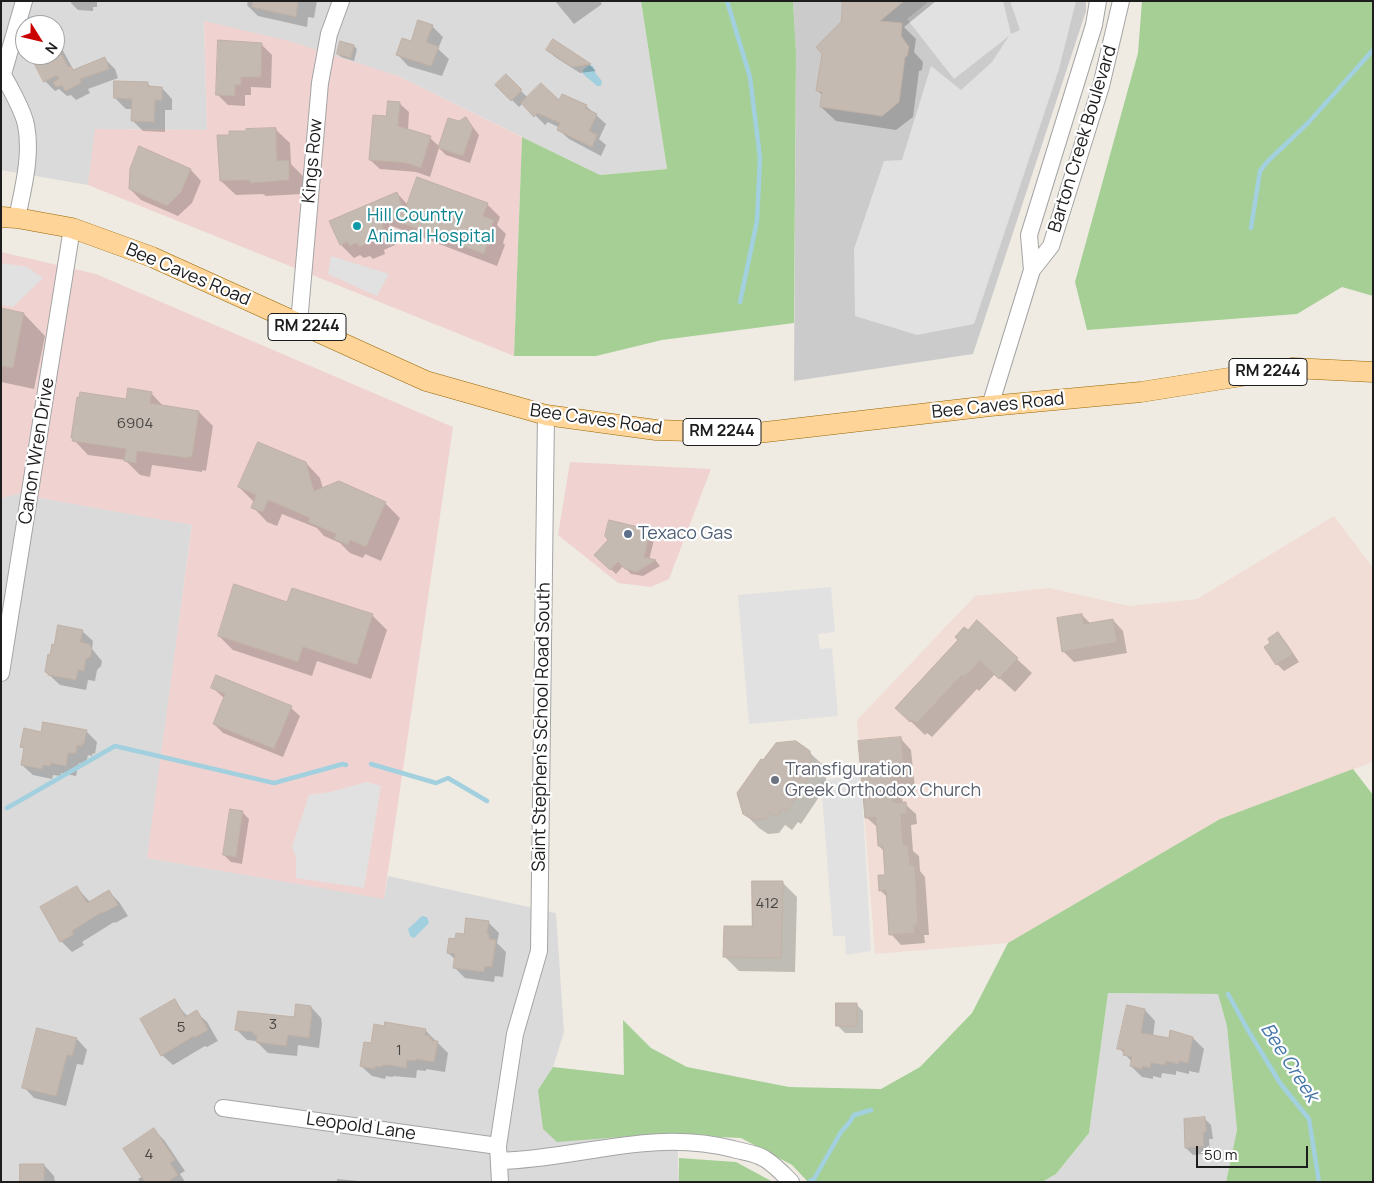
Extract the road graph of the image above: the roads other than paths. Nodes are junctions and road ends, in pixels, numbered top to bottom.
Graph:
1 (24, 1) edge
2 (341, 1) edge
3 (1121, 1) edge
4 (1097, 8) edge
5 (1118, 18) junction
6 (2, 73) edge
7 (9, 218) edge
8 (72, 228) junction
9 (1032, 270) junction
10 (300, 323) junction
11 (1373, 372) edge
12 (990, 406) junction
13 (546, 416) junction
14 (1, 673) edge
15 (223, 1108) dead end
16 (498, 1154) junction
17 (500, 1182) edge
18 (791, 1182) edge

1 - 6 street
2 - 10 street, Kings Row
3 - 5 street, Barton Creek Boulevard
4 - 5 street
4 - 9 street, Barton Creek Boulevard
5 - 9 street, Barton Creek Boulevard
6 - 7 street
7 - 8 main road, Bee Caves Road / RM 2244
8 - 10 main road, Bee Caves Road / RM 2244
8 - 14 street, Canon Wren Drive
9 - 12 street, Barton Creek Boulevard
10 - 13 main road, Bee Caves Road / RM 2244
11 - 12 main road, Bee Caves Road / RM 2244
12 - 13 main road, Bee Caves Road / RM 2244
13 - 16 street, Saint Stephen's School Road South
15 - 16 street, Leopold Lane
16 - 17 street, Saint Stephen's School Road South
16 - 18 street, Leopold Lane

